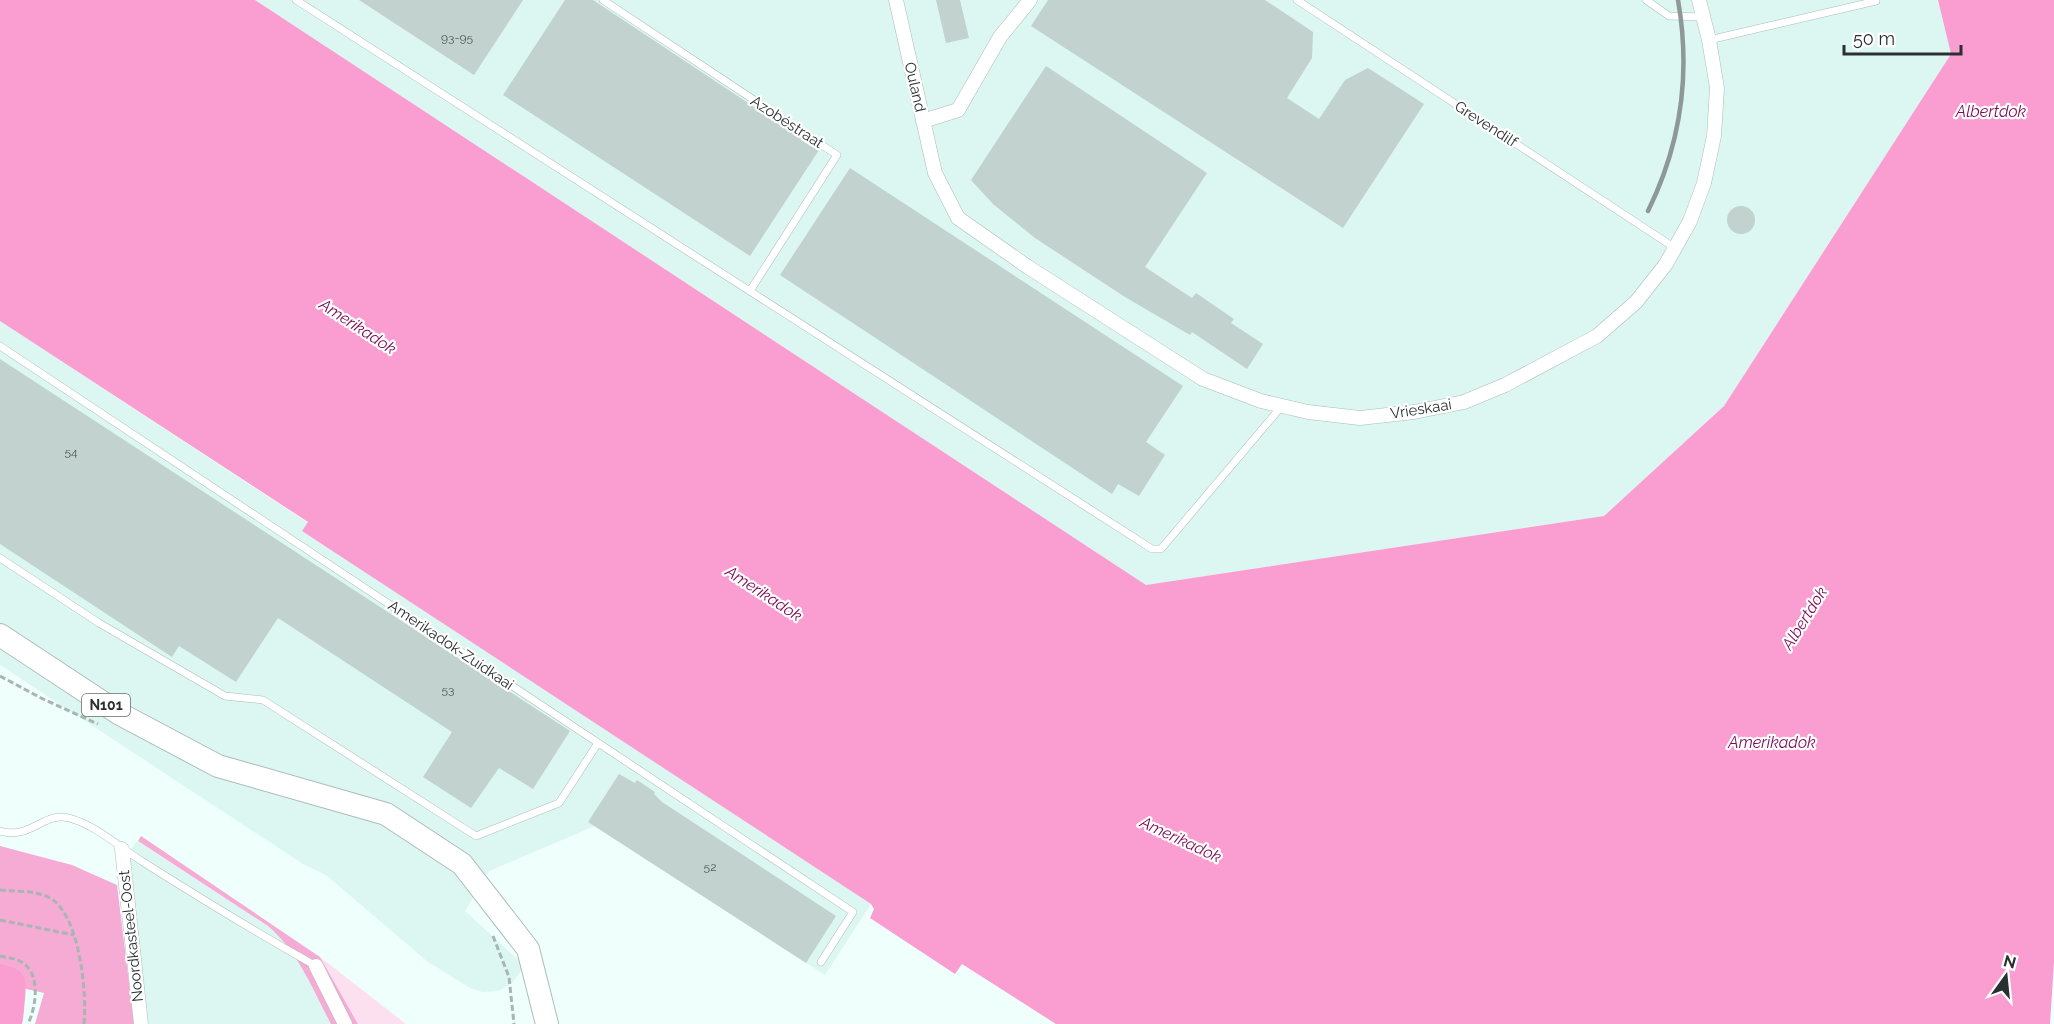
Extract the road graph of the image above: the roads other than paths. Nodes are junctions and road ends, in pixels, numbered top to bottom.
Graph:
1 (296, 0) edge
2 (603, 0) edge
3 (896, 0) edge
4 (1030, 0) edge
5 (1297, 0) edge
6 (1646, 0) edge
7 (1699, 0) edge
8 (1875, 0) edge
9 (1703, 17) junction
10 (1709, 40) junction
11 (923, 121) junction
12 (935, 173) joint
13 (1675, 248) junction
14 (750, 291) junction
15 (0, 346) edge
16 (1282, 406) junction
17 (0, 558) edge
18 (0, 635) edge
19 (598, 742) junction
20 (0, 831) edge
21 (122, 849) junction
22 (821, 962) dead end
23 (316, 966) joint
24 (141, 1024) edge
25 (345, 1024) edge
26 (547, 1024) edge

1 - 14 lane
2 - 14 lane, Azobéstraat
3 - 11 street, Ouland
4 - 11 street
5 - 13 lane, Grevendilf
6 - 9 lane
7 - 9 street, Vrieskaai
8 - 10 lane
9 - 10 street, Vrieskaai
10 - 13 street, Vrieskaai
11 - 12 street, Ouland
12 - 16 street, Vrieskaai
13 - 16 street, Vrieskaai
14 - 16 lane
15 - 19 lane, Amerikadok-Zuidkaai
17 - 19 lane
18 - 26 main road, N101
19 - 22 lane, Amerikadok-Zuidkaai
20 - 21 lane
21 - 23 lane
21 - 24 street, Noordkasteel-Oost
23 - 25 street

